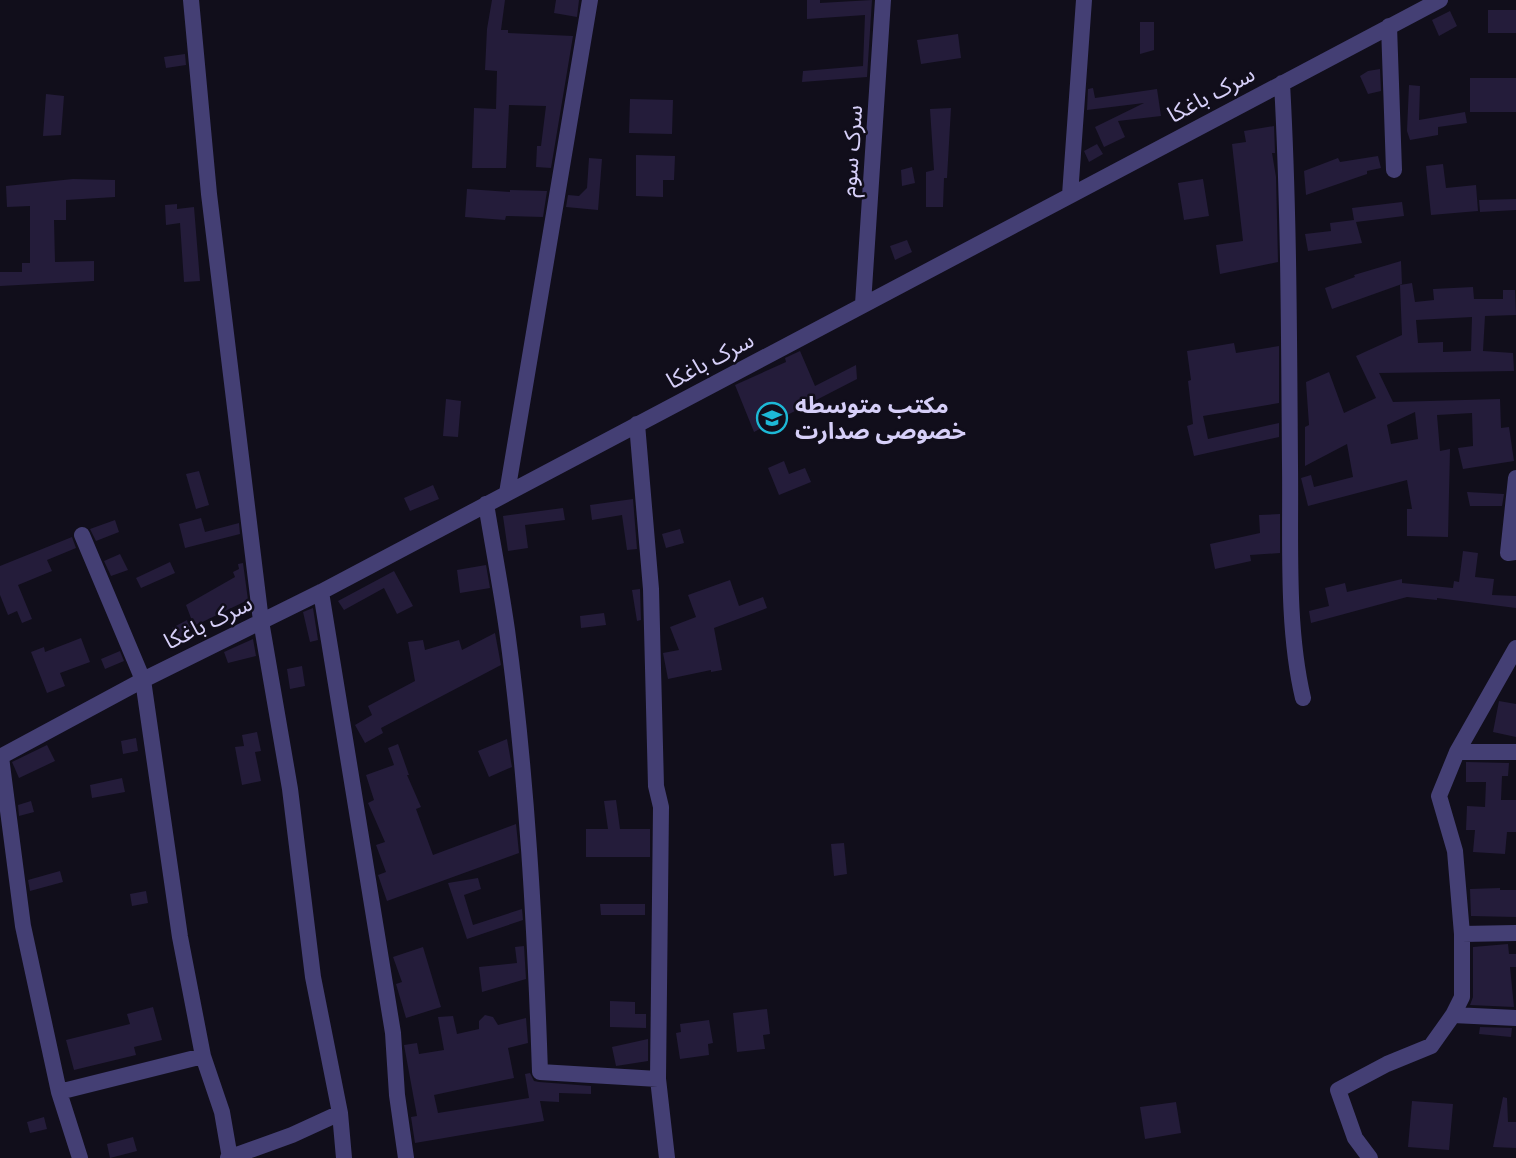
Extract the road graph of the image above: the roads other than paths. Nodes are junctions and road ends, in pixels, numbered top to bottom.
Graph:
1 (191, 0) edge
2 (590, 0) edge
3 (883, 0) edge
4 (1084, 0) edge
5 (1440, 0) edge
6 (1424, 4) edge
7 (1389, 26) junction
8 (1282, 83) junction
9 (1394, 170) dead end
10 (1070, 195) junction
11 (863, 304) junction
12 (637, 424) junction
13 (1516, 478) edge
14 (507, 493) junction
15 (486, 504) junction
16 (82, 535) dead end
17 (1516, 552) edge
18 (321, 592) junction
19 (261, 621) junction
20 (1516, 648) edge
21 (142, 680) junction
22 (1303, 698) dead end
23 (1457, 752) junction
24 (1516, 752) edge
25 (0, 757) edge
26 (1516, 933) edge
27 (1462, 934) junction
28 (1453, 1014) junction
29 (1516, 1018) edge
30 (203, 1056) junction
31 (658, 1079) junction
32 (59, 1092) junction
33 (340, 1113) junction
34 (80, 1158) edge
35 (229, 1158) edge
36 (344, 1158) edge
37 (406, 1158) edge
38 (667, 1158) edge
39 (1370, 1158) edge

1 - 19 street
2 - 14 street
3 - 11 street, سرک سوم
4 - 10 street
5 - 6 street, سرک باغکا
6 - 7 street, سرک باغکا
7 - 8 street, سرک باغکا
7 - 9 street
8 - 10 street, سرک باغکا
8 - 22 street
10 - 11 street, سرک باغکا
11 - 12 street, سرک باغکا
12 - 14 street, سرک باغکا
12 - 31 street
13 - 17 street
14 - 15 street, سرک باغکا
15 - 18 street, سرک باغکا
15 - 31 street
16 - 21 street
18 - 19 street, سرک باغکا
18 - 37 street
19 - 21 street, سرک باغکا
19 - 33 street
20 - 23 street
21 - 25 street, سرک باغکا
21 - 30 street
23 - 24 street
23 - 27 street
25 - 32 street
26 - 27 street
27 - 28 street
28 - 29 street
28 - 39 street
30 - 32 street
30 - 35 street
31 - 38 street
32 - 34 street
33 - 35 street
33 - 36 street

